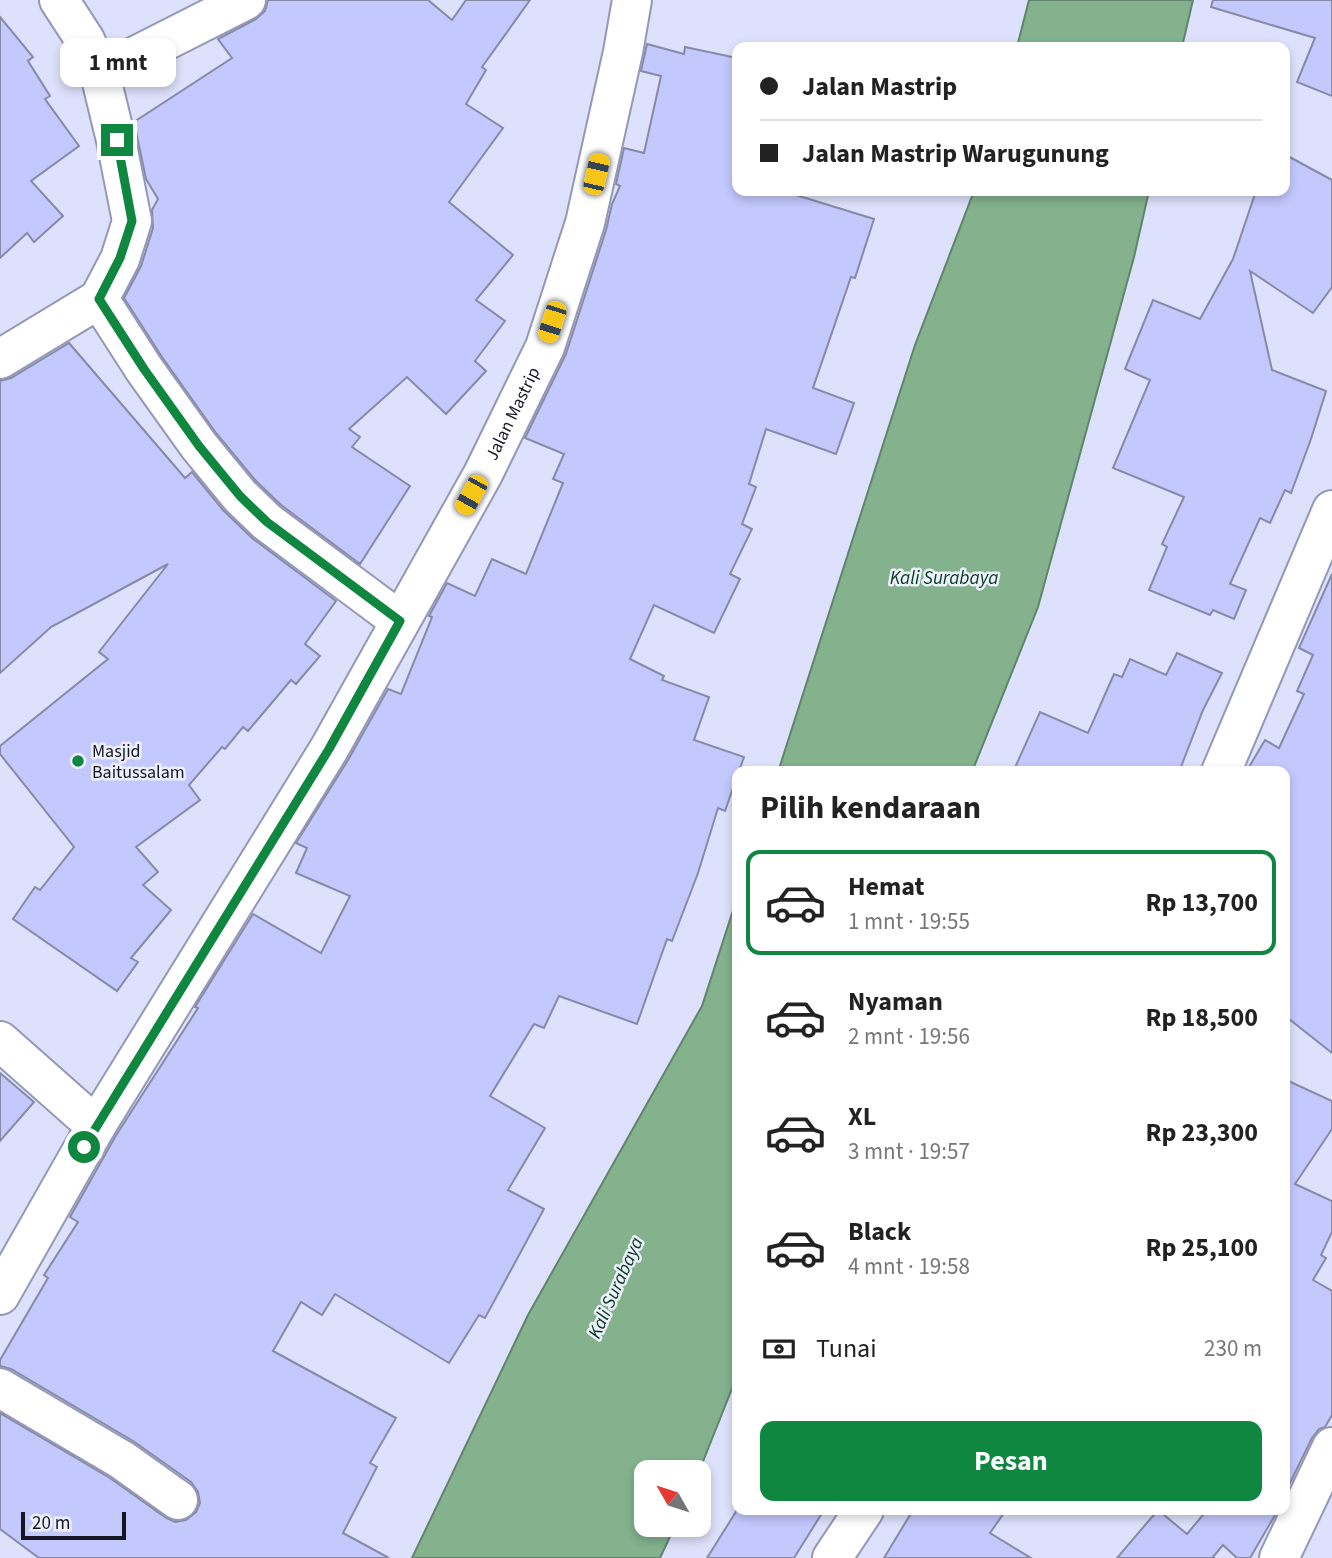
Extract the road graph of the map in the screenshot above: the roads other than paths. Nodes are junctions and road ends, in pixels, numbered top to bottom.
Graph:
1 (59, 0) edge
2 (246, 0) edge
3 (632, 0) edge
4 (100, 74) junction
5 (99, 299) junction
6 (0, 359) edge
7 (1332, 510) edge
8 (400, 621) junction
9 (1224, 766) edge
10 (0, 1041) edge
11 (96, 1126) junction
12 (0, 1295) edge
13 (0, 1388) edge
14 (1332, 1447) edge
15 (178, 1500) dead end
16 (861, 1515) edge
17 (832, 1558) edge
18 (1279, 1558) edge

1 - 4 street
2 - 4 street
3 - 8 street, Jalan Mastrip
4 - 5 street
5 - 6 street
5 - 8 street
7 - 9 street
8 - 11 street, Jalan Mastrip
10 - 11 street
11 - 12 street, Jalan Mastrip
13 - 15 street
14 - 18 street
16 - 17 street

